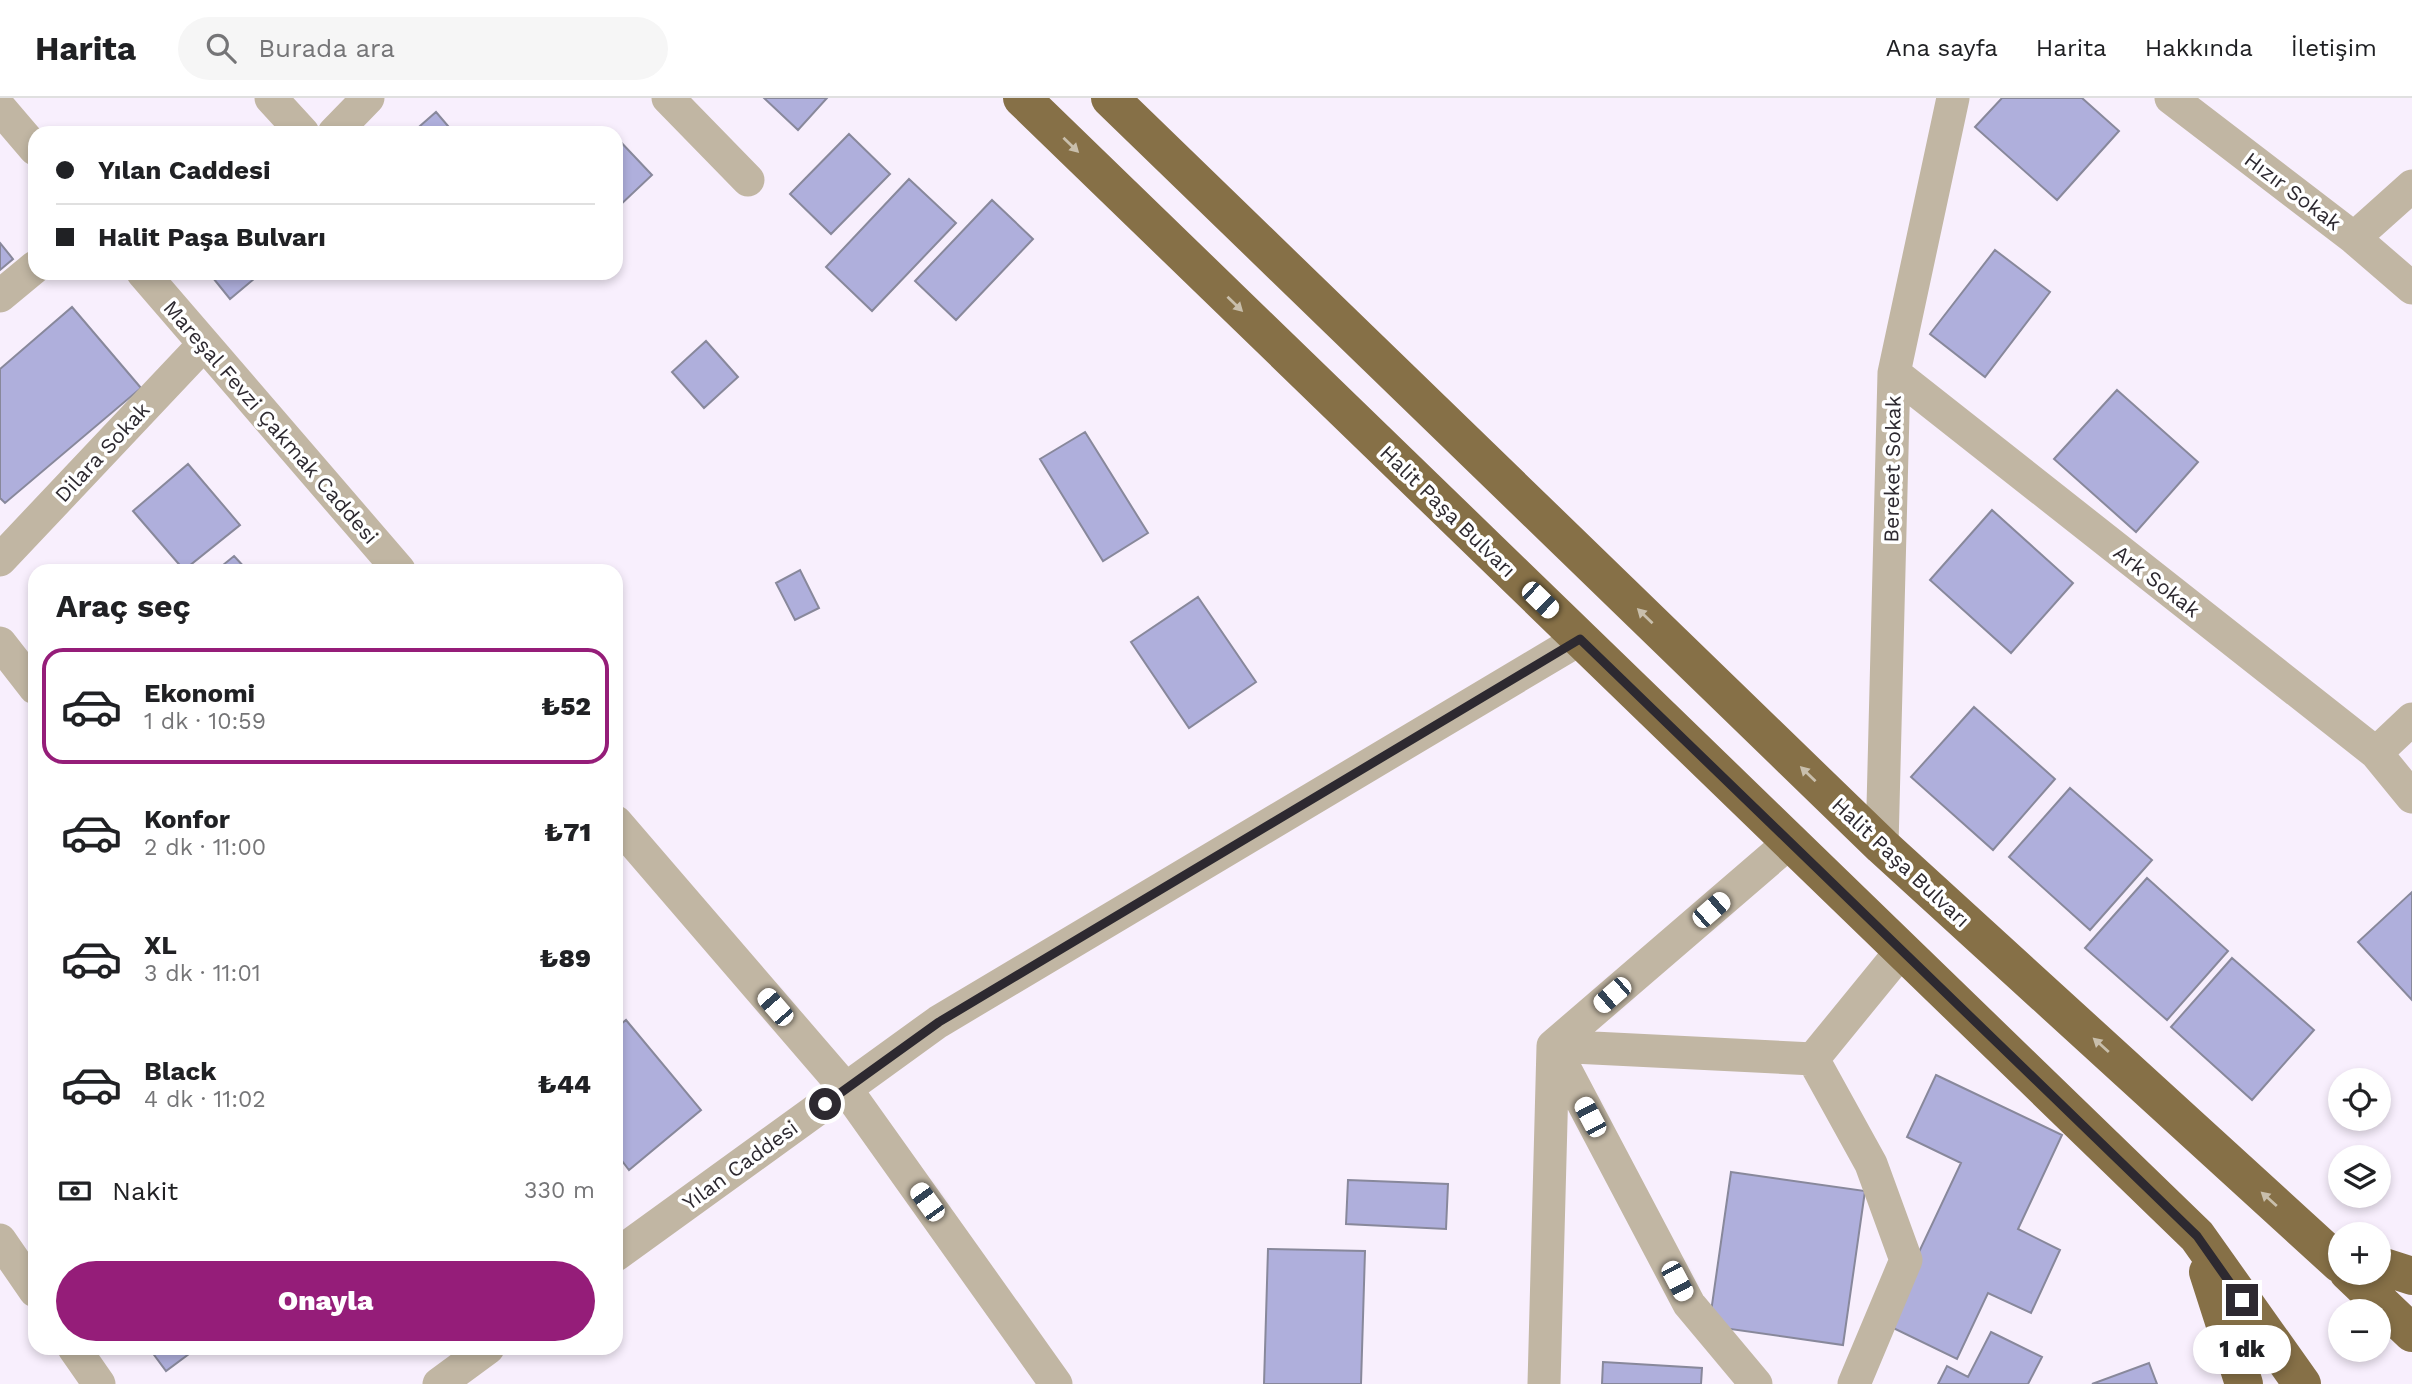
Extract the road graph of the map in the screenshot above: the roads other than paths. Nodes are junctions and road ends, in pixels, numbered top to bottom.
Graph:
1 (9, 98) edge
2 (271, 98) edge
3 (368, 98) edge
4 (668, 98) edge
5 (1022, 98) edge
6 (1110, 98) edge
7 (1953, 98) edge
8 (2171, 98) edge
9 (0, 108) edge
10 (297, 126) edge
11 (341, 126) edge
12 (28, 141) edge
13 (748, 180) dead end
14 (2412, 186) edge
15 (2354, 238) junction
16 (28, 273) edge
17 (149, 280) edge
18 (2412, 288) edge
19 (0, 296) edge
20 (204, 344) junction
21 (1894, 373) junction
22 (0, 560) edge
23 (394, 564) edge
24 (1580, 639) junction
25 (0, 643) edge
26 (28, 679) edge
27 (2412, 719) edge
28 (2376, 753) junction
29 (2412, 797) edge
30 (623, 830) edge
31 (1790, 842) junction
32 (1882, 846) junction
33 (1902, 950) junction
34 (1553, 1046) junction
35 (1813, 1059) junction
36 (846, 1089) junction
37 (2197, 1236) junction
38 (0, 1240) edge
39 (2328, 1249) edge
40 (623, 1250) edge
41 (2391, 1269) edge
42 (2412, 1276) edge
43 (28, 1281) edge
44 (2362, 1285) edge
45 (2412, 1333) edge
46 (79, 1355) edge
47 (478, 1355) edge
48 (99, 1384) edge
49 (439, 1384) edge
50 (1056, 1384) edge
51 (1544, 1384) edge
52 (1756, 1384) edge
53 (1854, 1384) edge
54 (2244, 1384) edge
55 (2302, 1384) edge

1 - 9 street
2 - 10 street
3 - 11 street
4 - 13 street
5 -> 24 highway, Halit Paşa Bulvarı
32 -> 6 highway, Halit Paşa Bulvarı
7 - 21 street, Bereket Sokak
8 - 15 street, Hızır Sokak
9 - 12 street
14 - 15 street
15 - 18 street, Hızır Sokak
16 - 19 street
17 - 20 street, Mareşal Fevzi Çakmak Caddesi
20 - 22 street, Dilara Sokak
20 - 23 street, Mareşal Fevzi Çakmak Caddesi
21 - 28 street, Ark Sokak
21 - 32 street, Bereket Sokak
24 - 31 highway, Halit Paşa Bulvarı
24 - 36 street, Yılan Caddesi
25 - 26 street
27 - 28 street
28 - 29 street, Ark Sokak
30 - 36 street
31 - 33 highway, Halit Paşa Bulvarı
31 - 34 street
39 -> 32 highway, Halit Paşa Bulvarı
33 - 35 street
33 - 37 highway, Halit Paşa Bulvarı
34 - 35 street
34 - 51 street
34 - 52 street
35 - 53 street
36 - 40 street, Yılan Caddesi
36 - 50 street
37 - 54 highway
37 - 55 highway, Halit Paşa Bulvarı
38 - 43 street
41 - 42 highway
44 - 45 highway
46 - 48 street
47 - 49 street

